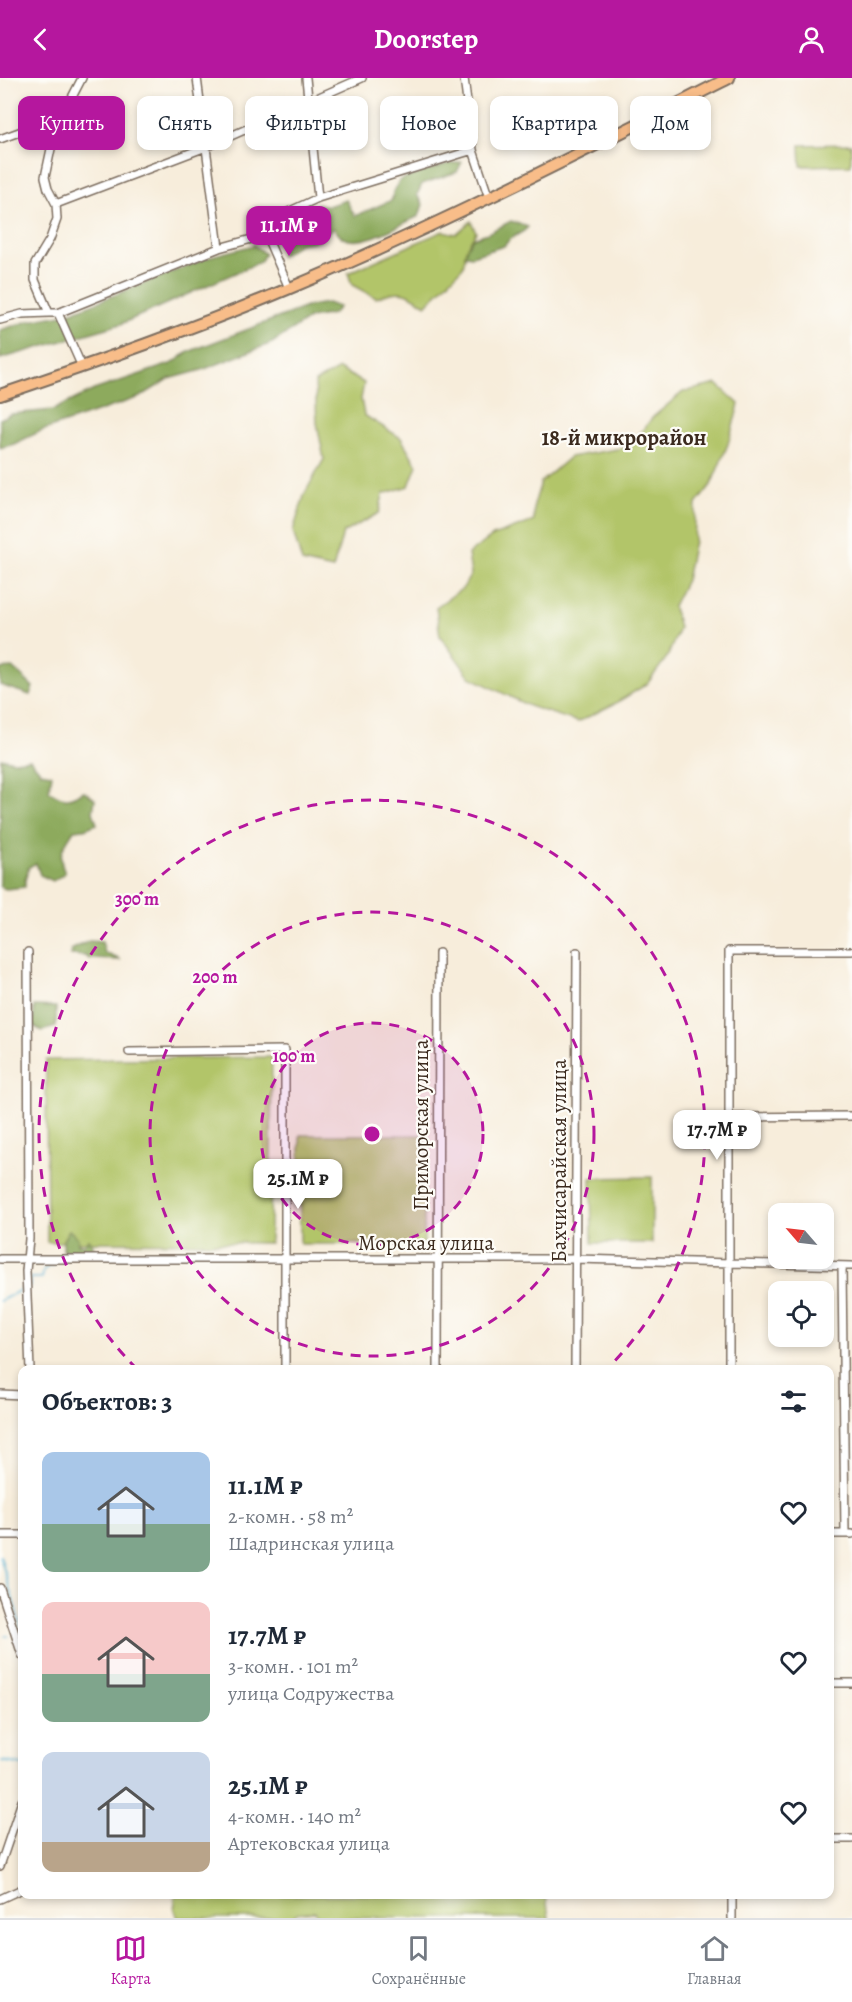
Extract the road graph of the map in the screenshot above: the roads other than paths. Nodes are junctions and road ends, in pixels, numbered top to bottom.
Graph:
1 (82, 78) edge
2 (197, 78) edge
3 (306, 78) edge
4 (362, 78) edge
5 (464, 78) edge
6 (729, 78) edge
7 (73, 96) edge
8 (199, 96) edge
9 (308, 96) edge
10 (319, 96) edge
11 (466, 96) edge
12 (18, 132) edge
13 (0, 139) edge
14 (51, 150) edge
15 (198, 150) edge
16 (206, 150) edge
17 (314, 150) edge
18 (473, 150) joint
19 (318, 198) junction
20 (489, 198) junction
21 (56, 204) junction
22 (266, 235) junction
23 (219, 248) junction
24 (289, 288) junction
25 (49, 313) junction
26 (58, 313) junction
27 (0, 320) edge
28 (82, 367) junction
29 (0, 395) edge
30 (852, 951) edge
31 (28, 952) dead end
32 (577, 952) dead end
33 (439, 953) dead end
34 (129, 1052) dead end
35 (852, 1116) edge
36 (729, 1117) junction
37 (27, 1258) junction
38 (0, 1259) edge
39 (286, 1259) junction
40 (438, 1259) junction
41 (576, 1259) junction
42 (728, 1261) junction
43 (842, 1266) junction
44 (852, 1266) edge
45 (30, 1365) edge
46 (285, 1365) edge
47 (438, 1365) edge
48 (576, 1365) edge
49 (729, 1365) edge
50 (0, 1394) edge
51 (18, 1395) edge
52 (848, 1534) edge
53 (0, 1535) edge
54 (18, 1535) edge
55 (0, 1588) edge
56 (18, 1643) edge
57 (834, 1683) edge
58 (852, 1683) edge
59 (18, 1813) edge
60 (834, 1839) edge
61 (852, 1839) edge
62 (0, 1866) edge
63 (18, 1890) edge
64 (0, 1899) edge
65 (732, 1899) edge
66 (732, 1918) edge

1 - 7 street
2 - 8 street
3 - 9 street
4 - 10 street
5 - 11 street
6 - 20 main road
12 - 13 street
14 - 21 street
15 - 21 street
16 - 23 street
17 - 19 street
18 - 19 street
18 - 20 street
19 - 22 street
20 - 24 main road
21 - 25 street
22 - 23 street
22 - 24 street
23 - 26 street
24 - 28 main road
25 - 26 street
25 - 27 street
26 - 28 street
28 - 29 main road
30 - 36 street
31 - 37 street
32 - 41 street, Бахчисарайская улица
33 - 40 street, Приморская улица
34 - 39 street
35 - 36 street
36 - 42 street
37 - 38 street, Морская улица
37 - 39 street, Морская улица
37 - 45 street
39 - 40 street, Морская улица
39 - 46 street
40 - 41 street, Морская улица
40 - 47 street, Приморская улица
41 - 42 street, Морская улица
41 - 48 street, Бахчисарайская улица
42 - 43 street, Морская улица
42 - 49 street
43 - 44 street, Морская улица
43 - 52 street
50 - 51 street
53 - 54 street
55 - 56 street
57 - 58 street
59 - 62 street
60 - 61 street
63 - 64 street
65 - 66 street

